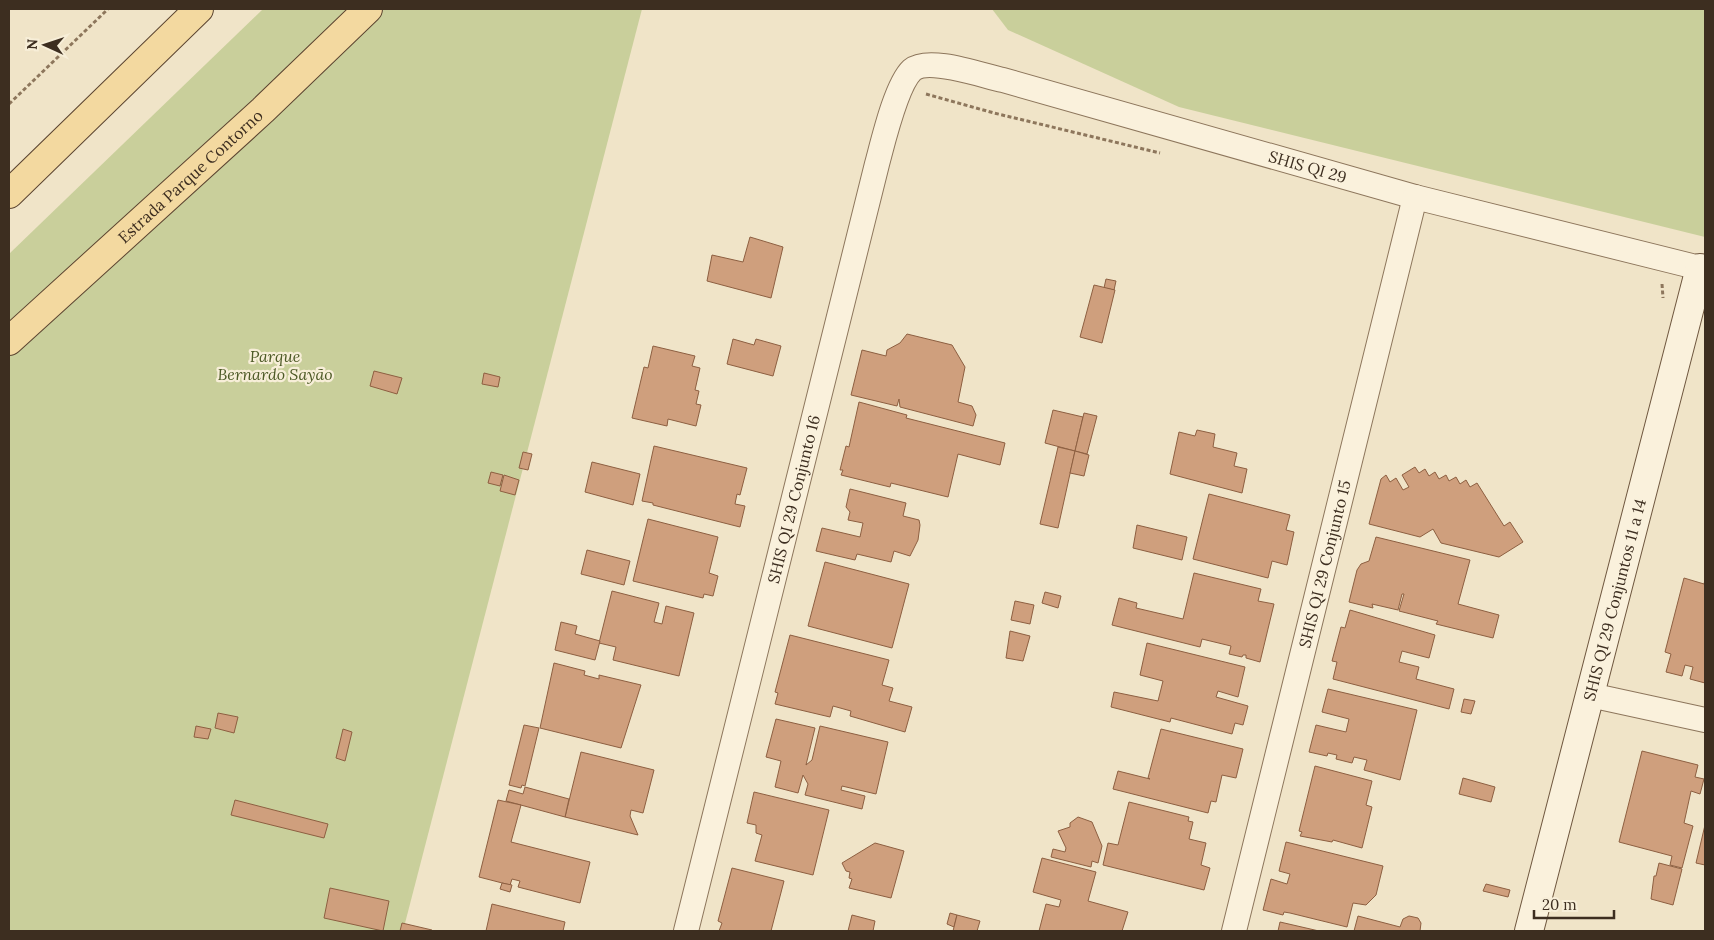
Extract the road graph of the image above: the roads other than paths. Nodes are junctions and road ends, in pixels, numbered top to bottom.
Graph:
1 (199, 9) edge
2 (368, 9) edge
3 (916, 81) joint
4 (9, 194) edge
5 (1415, 197) junction
6 (1702, 269) edge
7 (9, 341) edge
8 (1590, 694) junction
9 (1705, 720) edge
10 (686, 931) edge
11 (1234, 931) edge
12 (1529, 931) edge

1 - 4 main road
2 - 7 main road, Estrada Parque Contorno
3 - 5 street, SHIS QI 29
3 - 10 street, SHIS QI 29 Conjunto 16
5 - 6 street, SHIS QI 29
5 - 11 street, SHIS QI 29 Conjunto 15
6 - 8 street, SHIS QI 29 Conjuntos 11 a 14
8 - 9 street
8 - 12 street, SHIS QI 29 Conjuntos 11 a 14

